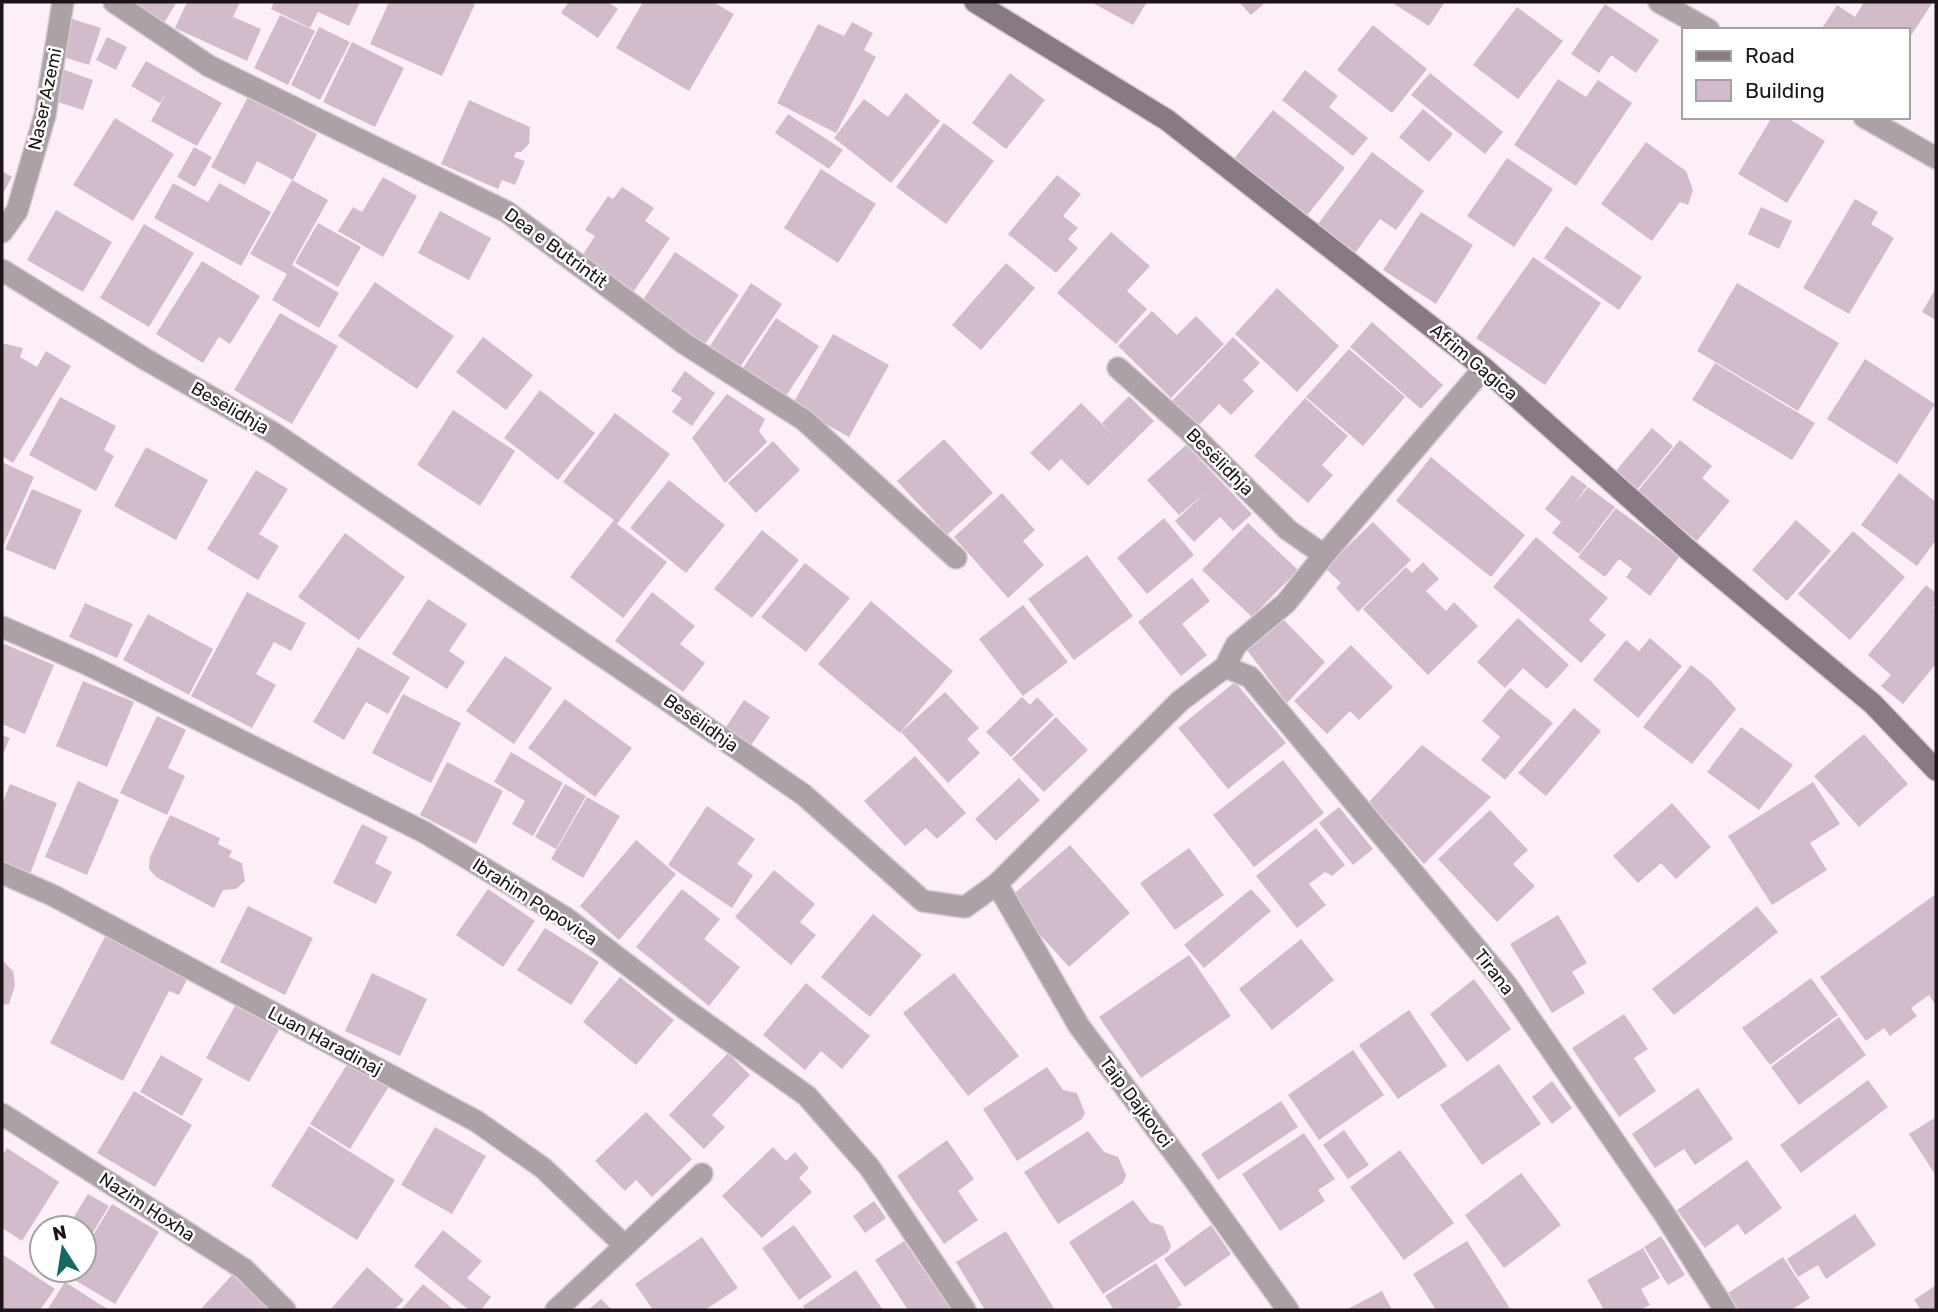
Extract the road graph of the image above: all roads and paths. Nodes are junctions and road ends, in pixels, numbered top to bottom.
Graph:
1 (63, 2) edge
2 (114, 2) edge
3 (975, 2) edge
4 (1659, 2) edge
5 (1705, 28) edge
6 (1868, 119) edge
7 (1936, 158) edge
8 (2, 232) edge
9 (2, 270) edge
10 (1118, 368) dead end
11 (1484, 368) junction
12 (1324, 555) junction
13 (956, 558) dead end
14 (2, 627) edge
15 (1225, 667) junction
16 (1936, 770) edge
17 (2, 873) edge
18 (997, 884) junction
19 (2, 1114) edge
20 (702, 1174) dead end
21 (624, 1245) junction
22 (285, 1310) edge
23 (556, 1310) edge
24 (965, 1310) edge
25 (1288, 1310) edge
26 (1725, 1310) edge

1 - 8 street, Naser Azemi
2 - 13 street, Dea e Butrintit
3 - 11 street, Afrim Gagica
4 - 5 street
6 - 7 street
9 - 18 street, Besëlidhja
10 - 12 street, Besëlidhja
11 - 12 street, Besëlidhja
11 - 16 street, Afrim Gagica
12 - 15 street, Besëlidhja
14 - 24 street, Ibrahim Popovica
15 - 18 street, Besëlidhja
15 - 26 street, Tirana
17 - 21 street, Luan Haradinaj
18 - 25 street, Taip Dajkovci
19 - 22 street, Nazim Hoxha
20 - 21 street
21 - 23 street

